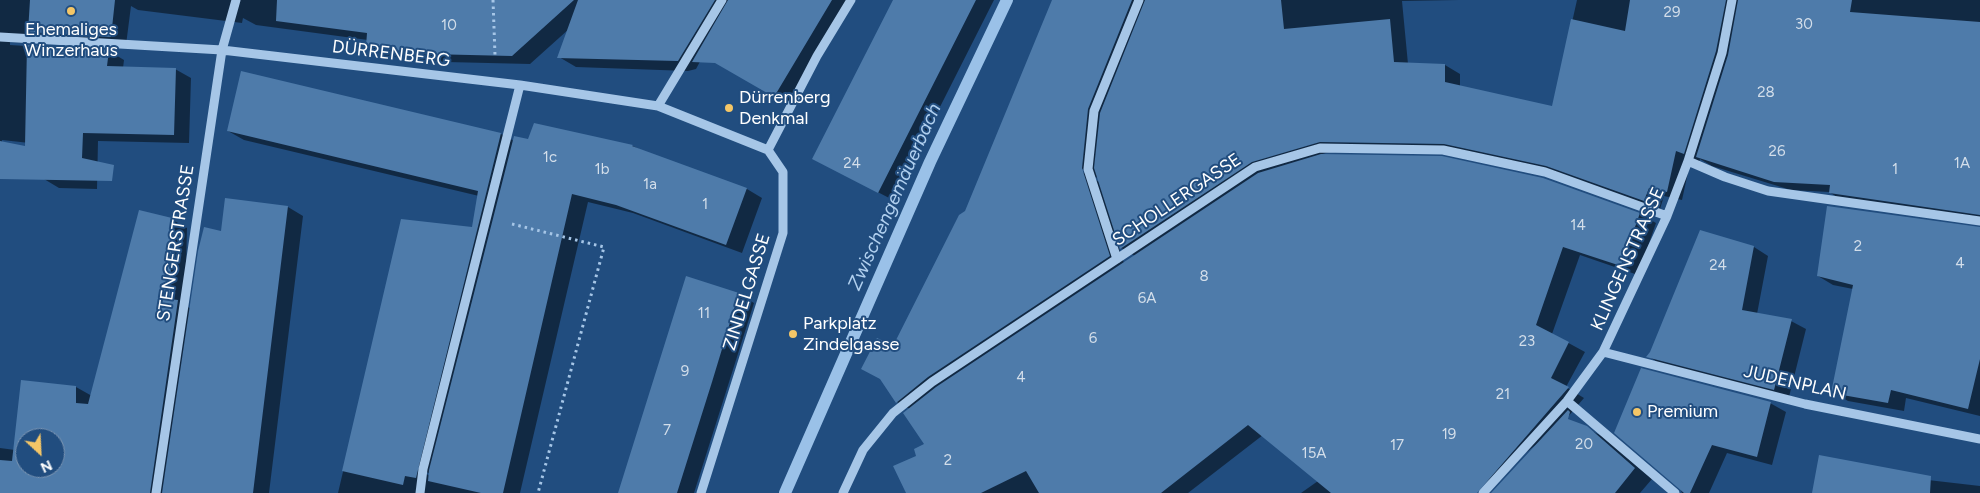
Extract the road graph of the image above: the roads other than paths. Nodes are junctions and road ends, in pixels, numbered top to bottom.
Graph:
1 (236, 0) edge
2 (722, 0) edge
3 (851, 0) edge
4 (1139, 0) edge
5 (1732, 0) edge
6 (0, 37) edge
7 (222, 50) junction
8 (520, 85) junction
9 (658, 106) junction
10 (768, 150) junction
11 (1688, 161) junction
12 (1668, 216) junction
13 (1980, 221) edge
14 (1117, 259) junction
15 (1603, 352) junction
16 (1567, 400) junction
17 (1980, 438) edge
18 (156, 493) edge
19 (420, 493) edge
20 (701, 493) edge
21 (843, 493) edge
22 (1483, 493) edge
23 (1675, 493) edge

1 - 7 street, STENGERSTRASSE
2 - 9 street
3 - 10 street
4 - 14 street
5 - 11 street, KLINGENSTRASSE
6 - 7 street, DÜRRENBERG
7 - 8 street, DÜRRENBERG
7 - 18 street, STENGERSTRASSE
8 - 9 street, DÜRRENBERG
8 - 19 street
9 - 10 street, DÜRRENBERG
10 - 20 street, ZINDELGASSE
11 - 12 street, KLINGENSTRASSE
11 - 13 street
12 - 14 street, SCHOLLERGASSE
12 - 15 street, KLINGENSTRASSE
14 - 21 street, SCHOLLERGASSE
15 - 16 street, KLINGENSTRASSE
15 - 17 street, JUDENPLAN
16 - 22 street, KLINGENSTRASSE
16 - 23 street

